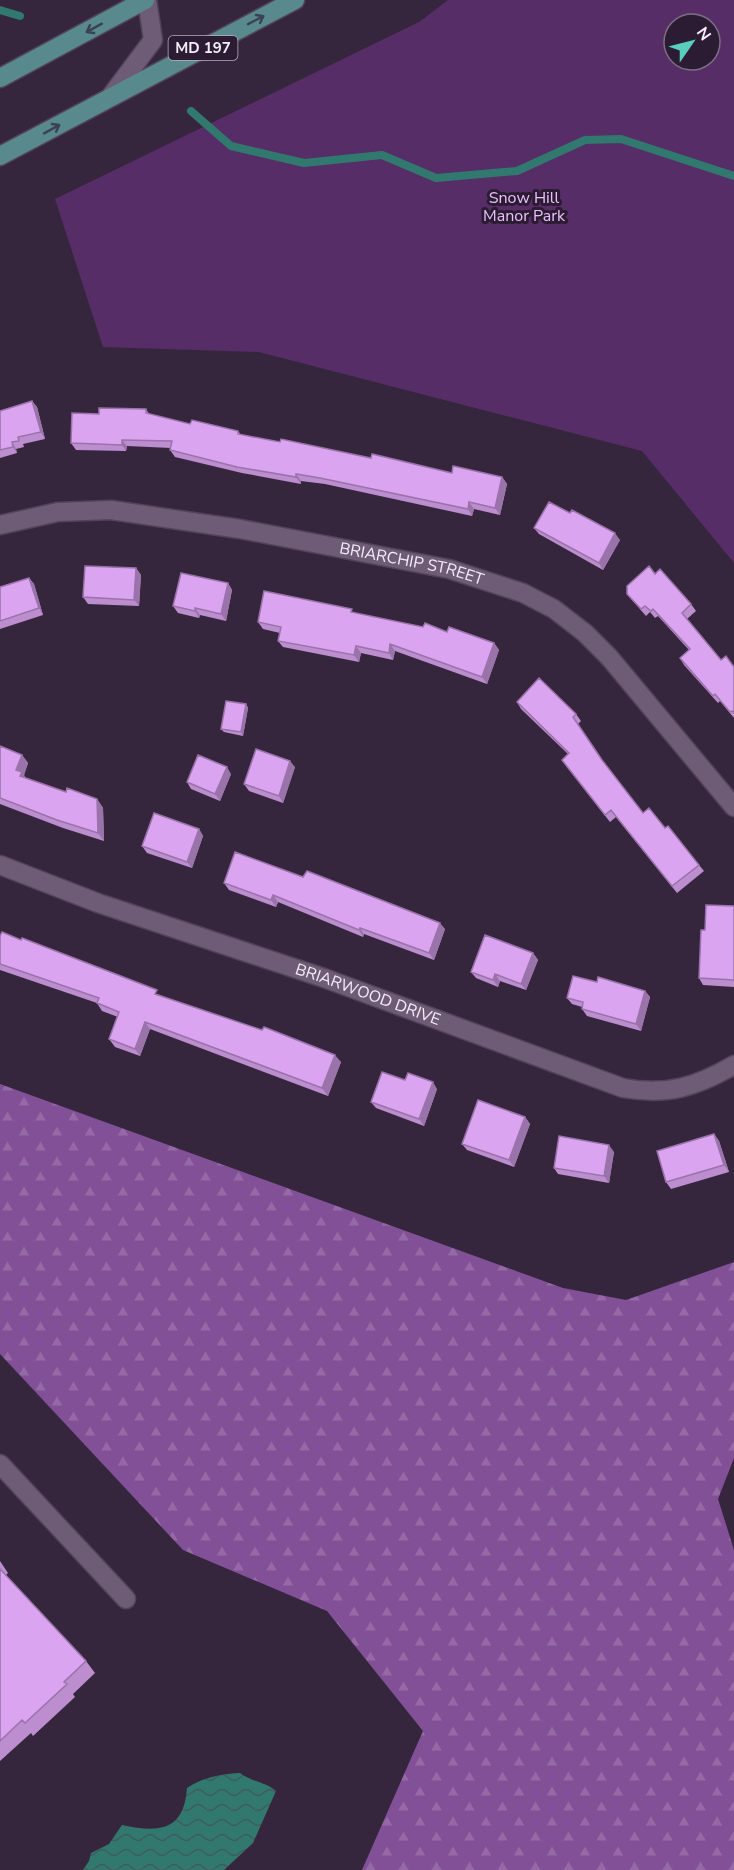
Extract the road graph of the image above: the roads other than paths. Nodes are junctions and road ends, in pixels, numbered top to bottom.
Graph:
1 (146, 0) edge
2 (295, 0) edge
3 (0, 78) edge
4 (111, 96) junction
5 (0, 156) edge
6 (0, 525) edge
7 (734, 807) edge
8 (0, 865) edge
9 (734, 1065) edge
10 (0, 1464) edge
11 (126, 1599) dead end

1 -> 3 main road
1 - 4 street
4 -> 2 main road, MD 197
5 -> 4 main road, MD 197
6 - 7 street, BRIARCHIP STREET
8 - 9 street, BRIARWOOD DRIVE
10 - 11 street

